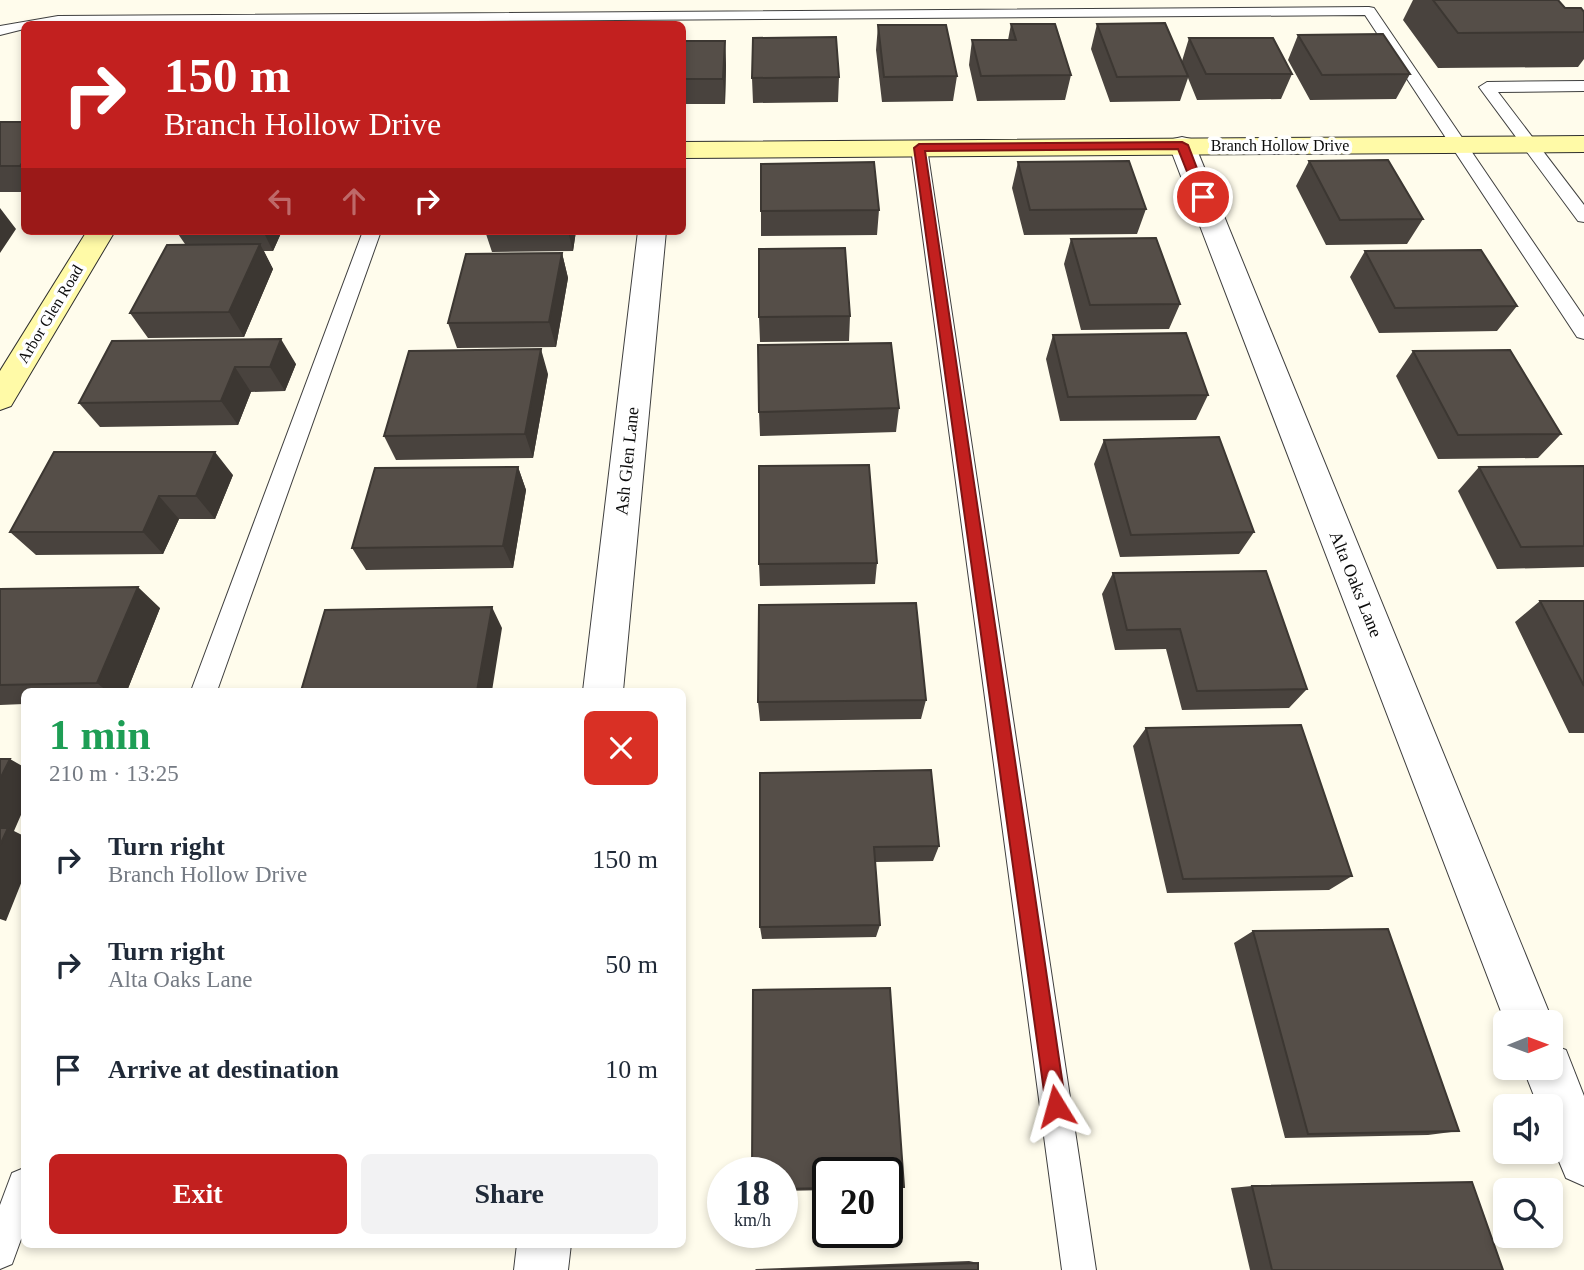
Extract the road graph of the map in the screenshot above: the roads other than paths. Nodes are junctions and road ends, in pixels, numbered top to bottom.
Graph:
1 (1124, 0) edge
2 (1177, 0) edge
3 (50, 21) edge
4 (21, 25) edge
5 (0, 31) edge
6 (1584, 86) edge
7 (1456, 143) junction
8 (1529, 144) junction
9 (1584, 144) edge
10 (1182, 145) junction
11 (919, 148) junction
12 (686, 150) edge
13 (1577, 199) edge
14 (1584, 216) edge
15 (99, 235) edge
16 (371, 235) edge
17 (652, 235) edge
18 (1584, 332) edge
19 (0, 398) edge
20 (205, 688) edge
21 (603, 688) edge
22 (1525, 1010) edge
23 (1553, 1080) edge
24 (1584, 1160) edge
25 (21, 1193) edge
26 (544, 1248) edge
27 (0, 1252) edge
28 (541, 1270) edge
29 (1079, 1270) edge

1 - 2 lane
3 - 7 lane
4 - 5 lane
6 - 8 lane
7 - 8 street, Branch Hollow Drive
7 - 10 street, Branch Hollow Drive
7 - 18 lane
8 - 9 street, Branch Hollow Drive
8 - 13 lane
10 - 11 street, Branch Hollow Drive
10 - 22 street, Alta Oaks Lane
11 - 12 street, Branch Hollow Drive
11 - 29 lane
13 - 14 lane
15 - 19 street, Arbor Glen Road
16 - 20 lane
17 - 21 street, Ash Glen Lane
23 - 24 street
25 - 27 lane
26 - 28 street

